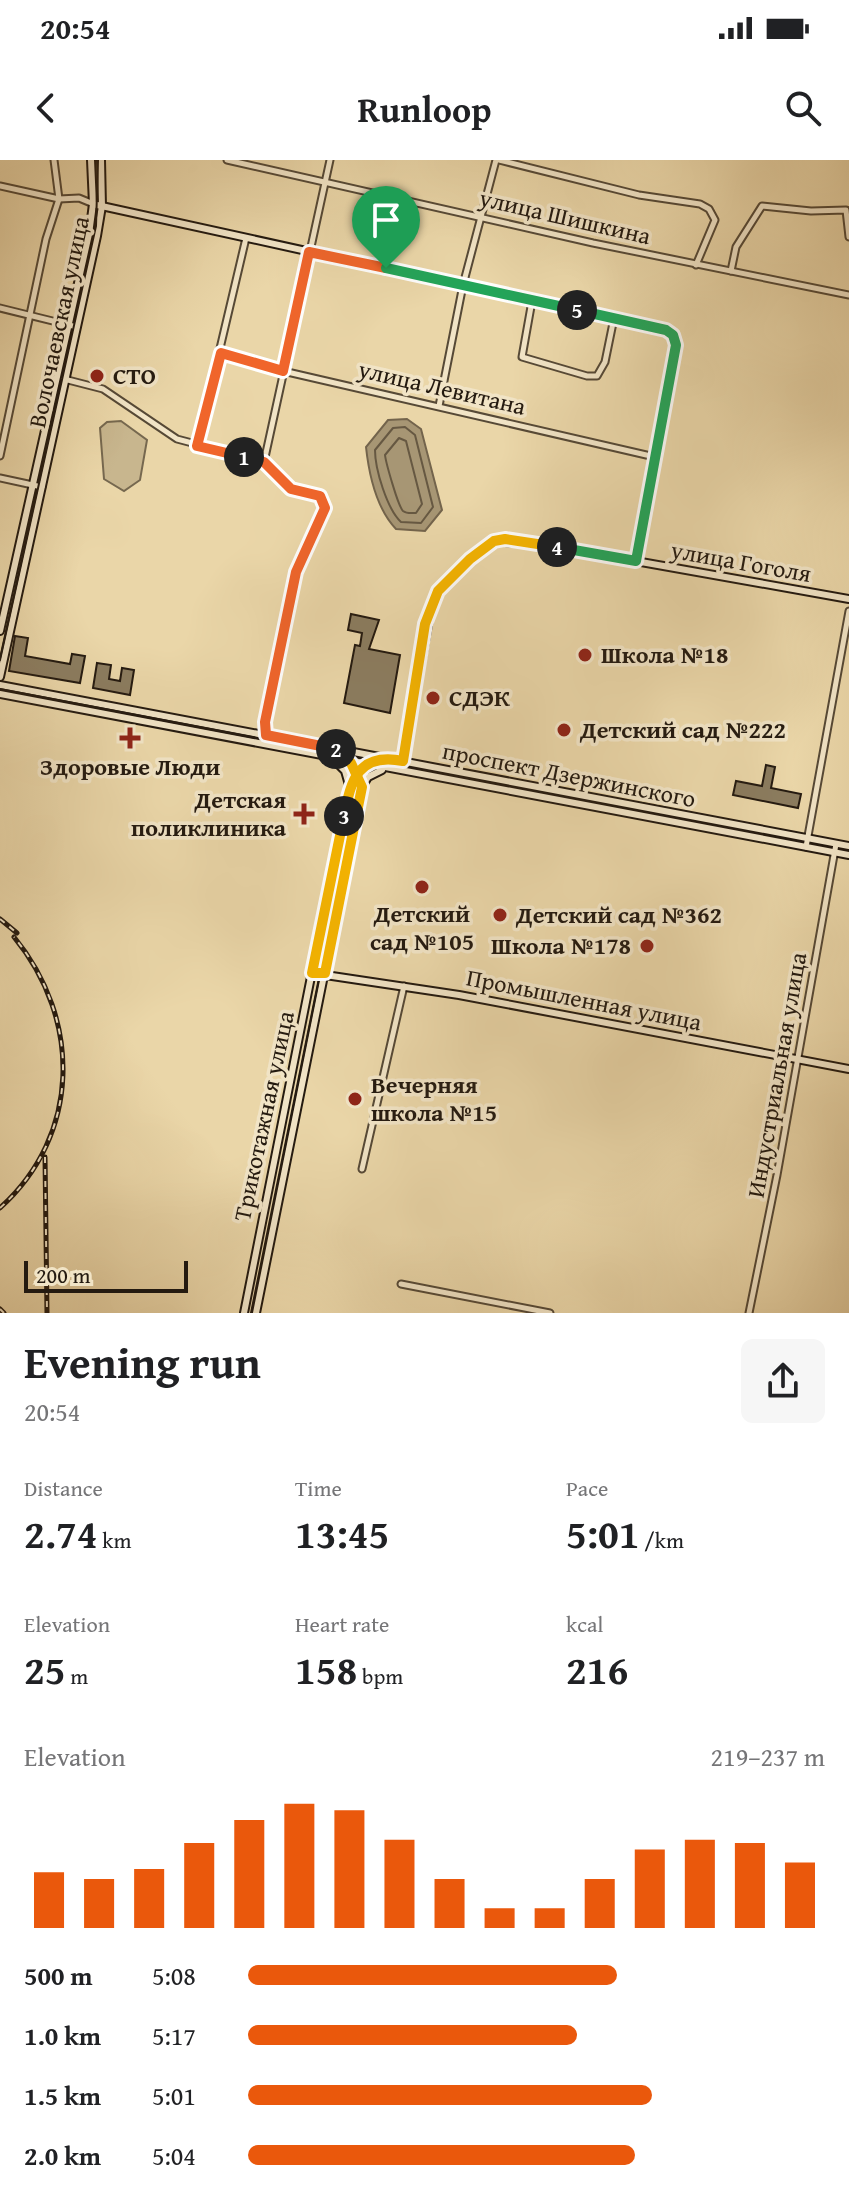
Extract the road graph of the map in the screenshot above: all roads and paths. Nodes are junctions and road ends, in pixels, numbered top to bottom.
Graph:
1 (54, 160) edge
2 (91, 160) edge
3 (101, 160) edge
4 (227, 160) edge
5 (330, 160) edge
6 (498, 160) edge
7 (325, 179) junction
8 (0, 186) edge
9 (59, 199) junction
10 (97, 205) junction
11 (481, 216) junction
12 (849, 237) edge
13 (246, 238) junction
14 (309, 252) junction
15 (696, 265) junction
16 (731, 271) junction
17 (463, 285) junction
18 (849, 295) edge
19 (532, 301) junction
20 (0, 308) edge
21 (32, 315) junction
22 (614, 318) junction
23 (68, 326) junction
24 (77, 327) junction
25 (221, 353) junction
26 (283, 371) junction
27 (56, 377) junction
28 (65, 379) junction
29 (439, 406) junction
30 (197, 446) junction
31 (0, 456) edge
32 (655, 457) junction
33 (264, 462) junction
34 (0, 478) edge
35 (32, 485) junction
36 (42, 487) junction
37 (636, 561) junction
38 (849, 599) edge
39 (849, 611) edge
40 (0, 631) edge
41 (0, 677) edge
42 (0, 685) edge
43 (0, 694) edge
44 (266, 735) junction
45 (332, 747) junction
46 (388, 758) junction
47 (332, 759) junction
48 (403, 761) junction
49 (351, 763) junction
50 (367, 765) junction
51 (388, 769) junction
52 (357, 773) junction
53 (349, 786) junction
54 (362, 787) junction
55 (807, 838) junction
56 (836, 844) junction
57 (849, 846) edge
58 (806, 847) junction
59 (835, 852) junction
60 (849, 855) edge
61 (312, 973) junction
62 (325, 973) junction
63 (404, 985) junction
64 (798, 1060) junction
65 (849, 1069) edge
66 (362, 1169) dead end
67 (401, 1284) dead end
68 (244, 1313) edge
69 (256, 1313) edge
70 (550, 1313) edge
71 (749, 1313) edge

1 - 9 street
2 - 10 main road, Волочаевская улица
3 - 10 main road, Волочаевская улица
4 - 7 street, улица Шишкина
5 - 7 street
6 - 11 street
6 - 15 street
7 - 11 street, улица Шишкина
7 - 14 street
8 - 9 street
9 - 10 street
9 - 21 street
10 - 13 main road
10 - 23 main road, Волочаевская улица
10 - 24 main road, Волочаевская улица
11 - 15 street, улица Шишкина
11 - 17 street
12 - 16 street
13 - 14 main road
13 - 25 street
14 - 17 main road
14 - 26 street
15 - 16 street, улица Шишкина
16 - 18 street, улица Шишкина
17 - 19 main road
17 - 29 street
19 - 22 main road
19 - 22 street
20 - 21 street
21 - 23 street
21 - 31 street
22 - 32 main road
23 - 24 street
23 - 27 main road, Волочаевская улица
24 - 28 main road, Волочаевская улица
25 - 26 street, улица Левитана
25 - 30 street
26 - 29 street, улица Левитана
26 - 33 street
27 - 28 street
27 - 35 main road, Волочаевская улица
28 - 30 street
28 - 36 main road, Волочаевская улица
29 - 32 street, улица Левитана
30 - 33 street
32 - 37 main road
33 - 44 street
34 - 35 street
35 - 36 street
35 - 40 main road, Волочаевская улица
36 - 41 main road, Волочаевская улица
37 - 38 main road, улица Гоголя
37 - 48 main road, улица Гоголя
39 - 55 street
42 - 44 main road, проспект Дзержинского
43 - 47 main road, проспект Дзержинского
44 - 45 main road, проспект Дзержинского
45 - 46 main road, проспект Дзержинского
45 - 49 main road
46 - 48 main road, проспект Дзержинского
46 - 50 main road
47 - 49 main road, проспект Дзержинского
47 - 53 main road
48 - 55 main road, проспект Дзержинского
49 - 50 main road, проспект Дзержинского
49 - 52 main road
50 - 51 main road, проспект Дзержинского
50 - 52 main road
51 - 54 main road
51 - 58 main road, проспект Дзержинского
52 - 53 main road
52 - 54 main road
53 - 61 main road, Трикотажная улица
54 - 62 main road, Трикотажная улица
55 - 56 main road, проспект Дзержинского
55 - 58 street
56 - 57 main road, проспект Дзержинского
56 - 59 street, Индустриальная улица
58 - 59 main road, проспект Дзержинского
59 - 60 main road, проспект Дзержинского
59 - 64 street, Индустриальная улица
61 - 62 main road, Промышленная улица
61 - 68 main road, Трикотажная улица
62 - 63 main road, Промышленная улица
62 - 69 main road, Трикотажная улица
63 - 64 main road, Промышленная улица
63 - 66 street
64 - 65 main road, Промышленная улица
64 - 71 street, Индустриальная улица
67 - 70 street

